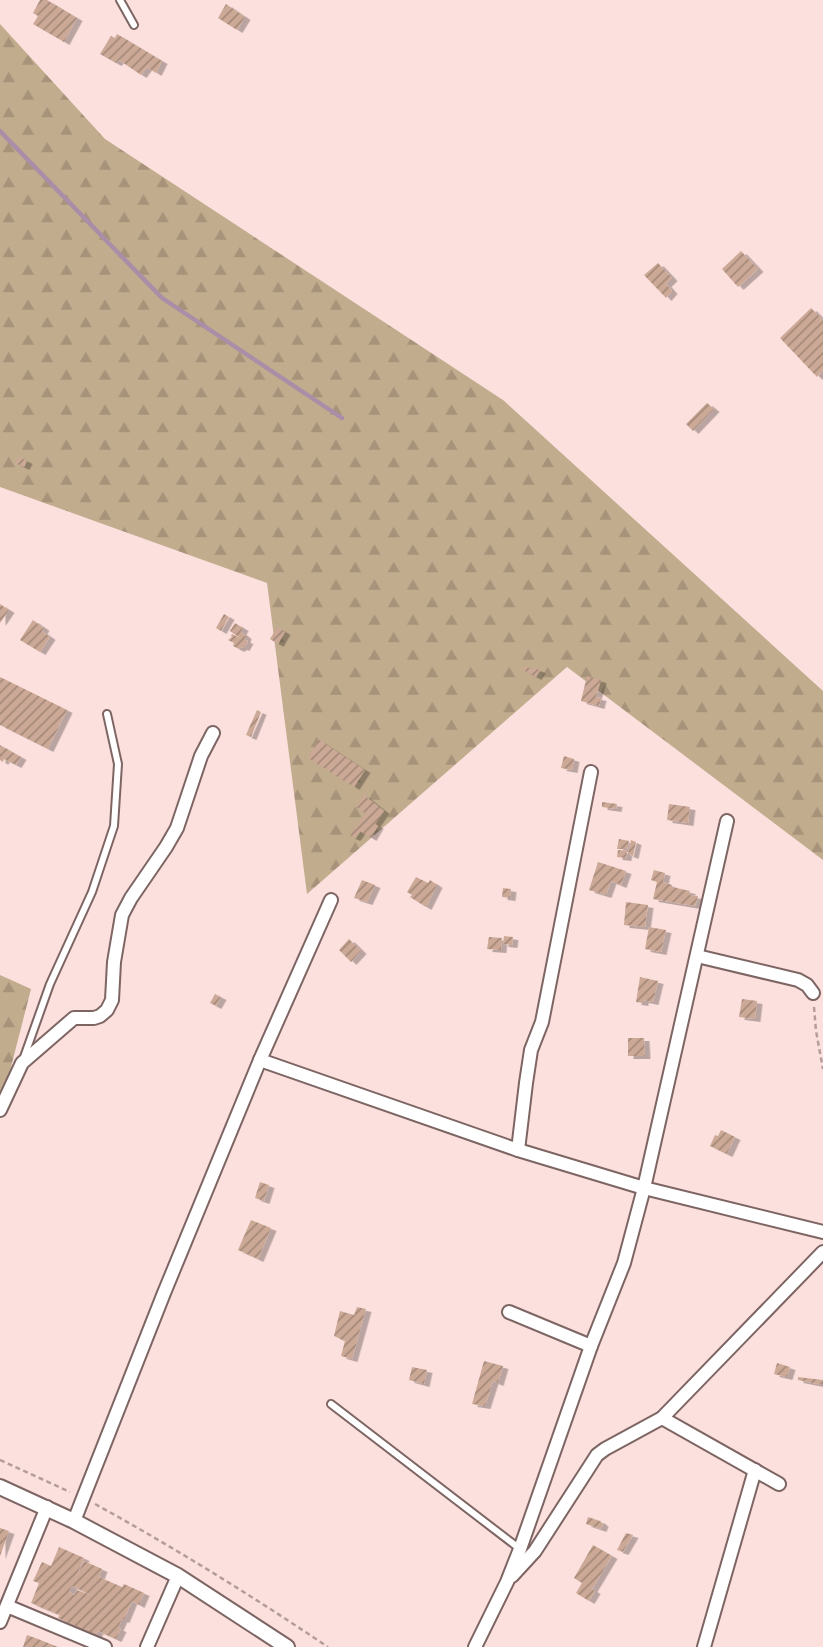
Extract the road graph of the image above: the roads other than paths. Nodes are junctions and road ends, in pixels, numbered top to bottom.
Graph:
1 (120, 0) edge
2 (134, 24) dead end
3 (107, 714) dead end
4 (213, 733) dead end
5 (591, 772) dead end
6 (727, 821) dead end
7 (331, 900) dead end
8 (697, 956) junction
9 (818, 993) edge
10 (260, 1060) junction
11 (22, 1063) junction
12 (0, 1110) edge
13 (518, 1150) junction
14 (644, 1188) junction
15 (823, 1233) edge
16 (823, 1251) edge
17 (509, 1311) dead end
18 (591, 1346) junction
19 (331, 1404) dead end
20 (662, 1418) junction
21 (755, 1470) junction
22 (779, 1484) dead end
23 (0, 1487) edge
24 (47, 1507) junction
25 (74, 1521) junction
26 (520, 1549) junction
27 (178, 1576) junction
28 (507, 1581) junction
29 (7, 1606) junction
30 (0, 1622) edge
31 (104, 1647) edge
32 (147, 1647) edge
33 (287, 1647) edge
34 (475, 1647) edge
35 (704, 1647) edge

1 - 2 lane
3 - 11 lane
4 - 11 street
5 - 13 street
6 - 8 street
7 - 10 street
8 - 9 street
8 - 14 street
10 - 13 street
10 - 25 street
11 - 12 street
13 - 14 street
14 - 15 street
14 - 18 street
16 - 20 street
17 - 18 street
18 - 26 street
19 - 26 lane
20 - 21 street
20 - 28 street
21 - 22 street
21 - 35 street
23 - 24 street
24 - 25 street
24 - 29 street
25 - 27 street
26 - 28 street
27 - 32 street
27 - 33 street
28 - 34 street
29 - 30 street
29 - 31 street

